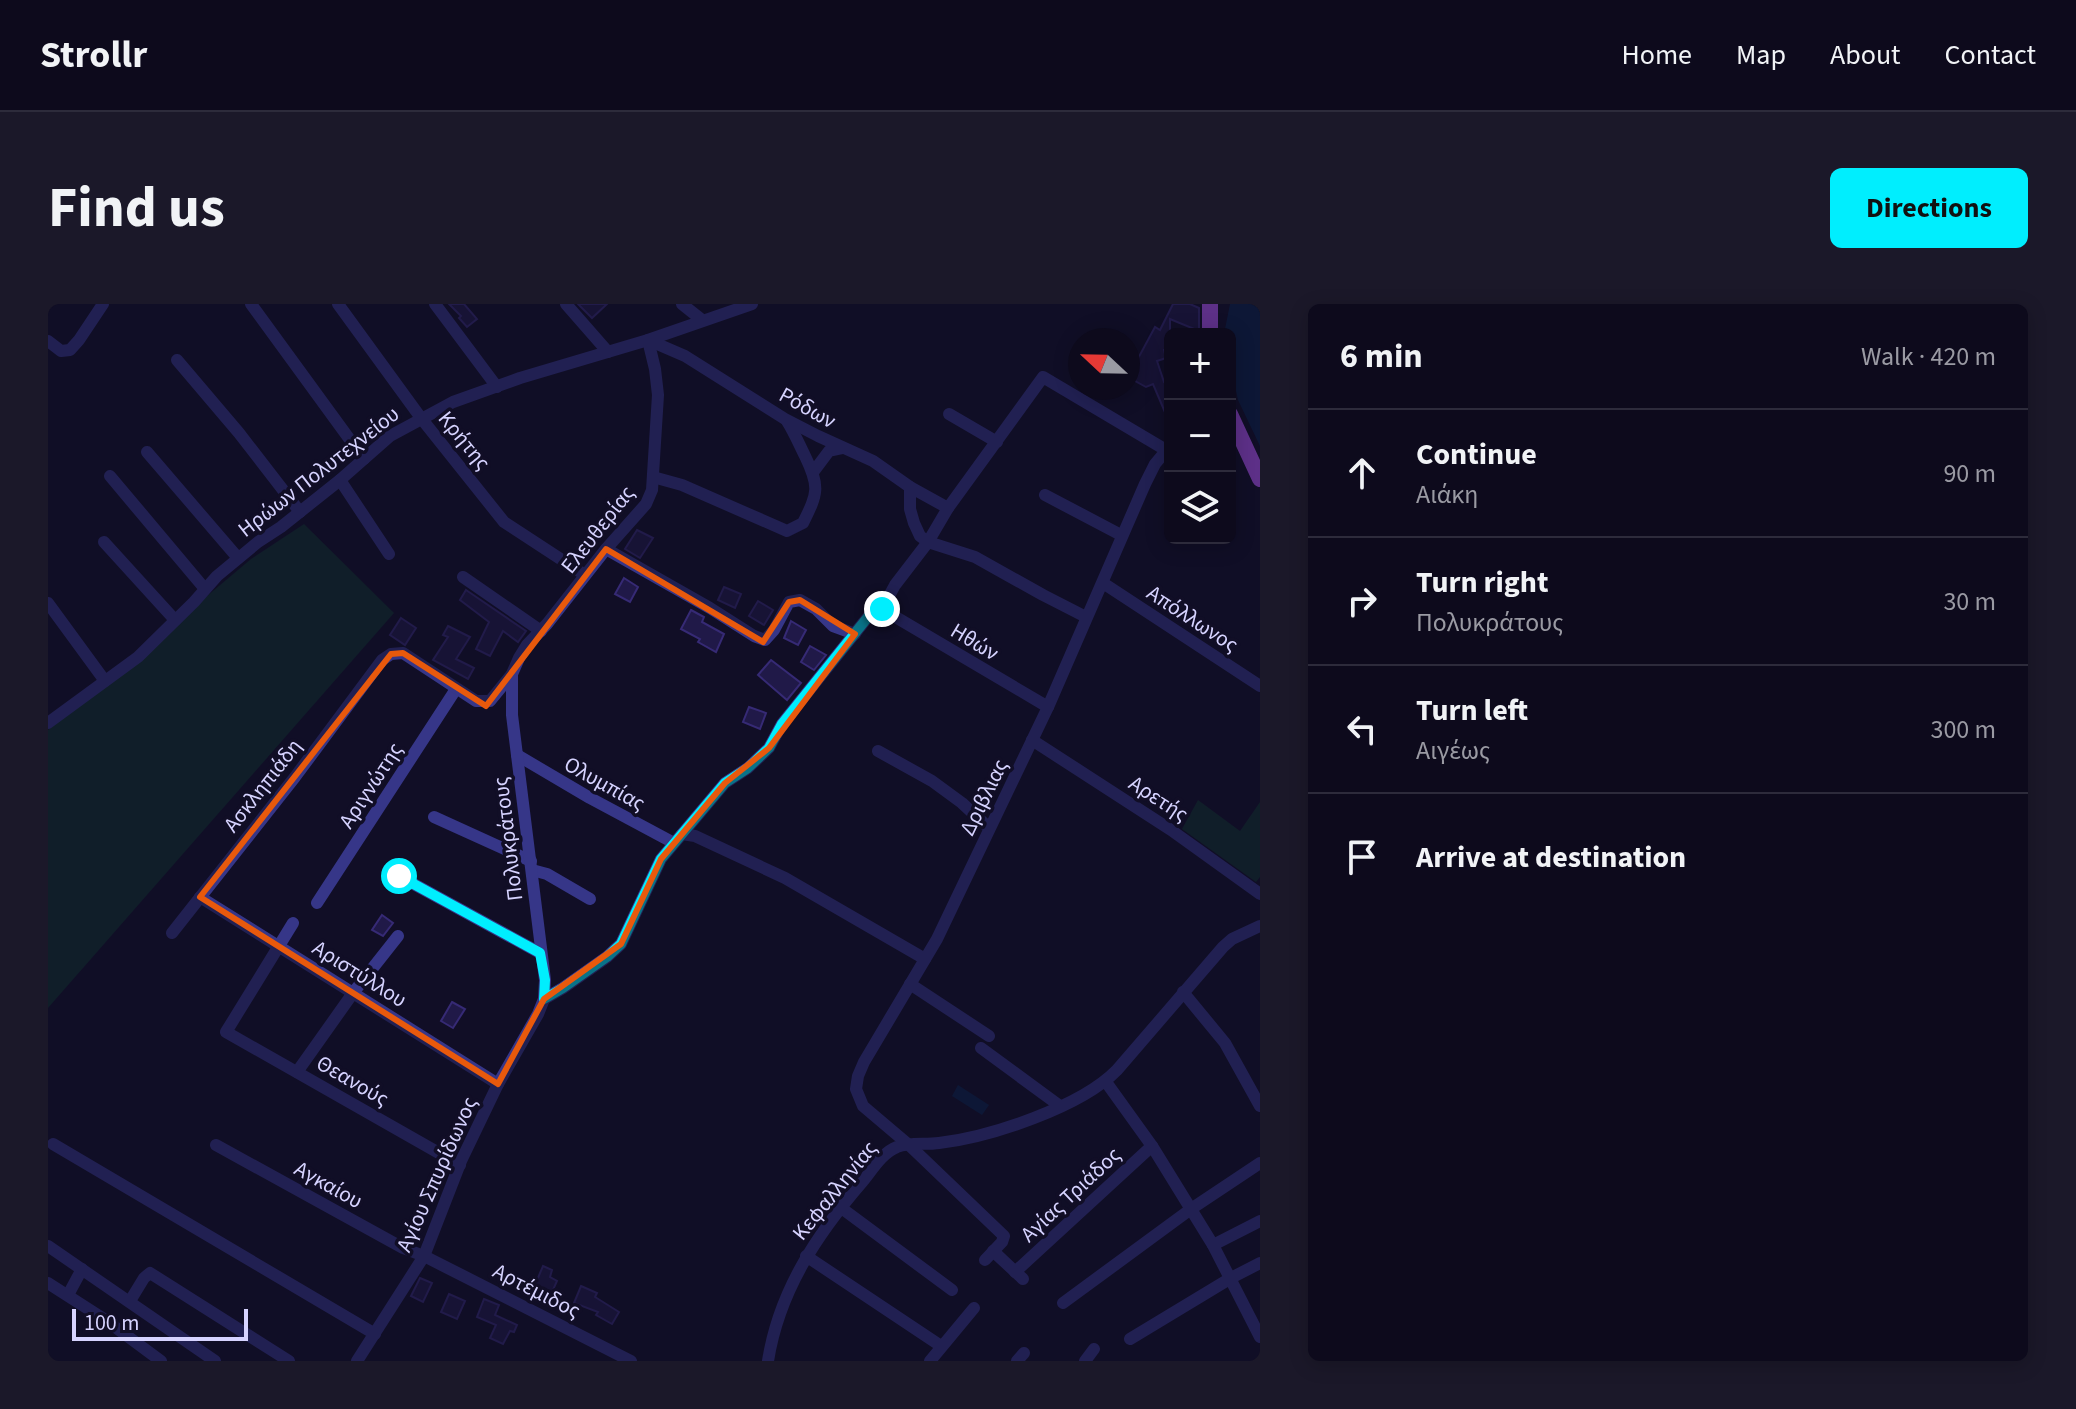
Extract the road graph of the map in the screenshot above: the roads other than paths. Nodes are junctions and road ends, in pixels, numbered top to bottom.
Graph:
1 (103, 304) edge
2 (251, 304) edge
3 (338, 304) edge
4 (435, 304) edge
5 (566, 304) edge
6 (682, 304) edge
7 (752, 304) edge
8 (1210, 304) edge
9 (702, 320) junction
10 (1210, 328) edge
11 (648, 340) junction
12 (48, 341) edge
13 (608, 352) junction
14 (177, 360) dead end
15 (497, 387) junction
16 (949, 414) dead end
17 (421, 418) junction
18 (785, 419) junction
19 (1236, 427) edge
20 (997, 442) junction
21 (1164, 446) edge
22 (843, 448) junction
23 (147, 452) dead end
24 (1164, 453) edge
25 (364, 459) junction
26 (814, 471) junction
27 (110, 476) dead end
28 (653, 477) junction
29 (1260, 479) edge
30 (340, 480) junction
31 (910, 487) junction
32 (1045, 495) dead end
33 (948, 508) junction
34 (300, 512) junction
35 (1121, 535) junction
36 (104, 542) dead end
37 (928, 542) junction
38 (606, 549) junction
39 (389, 554) dead end
40 (238, 558) junction
41 (585, 575) junction
42 (463, 577) dead end
43 (1103, 583) junction
44 (205, 589) junction
45 (48, 603) edge
46 (882, 609) junction
47 (1086, 617) junction
48 (175, 620) junction
49 (541, 631) junction
50 (855, 634) junction
51 (512, 674) junction
52 (105, 681) junction
53 (1260, 686) edge
54 (456, 689) junction
55 (1048, 707) junction
56 (48, 723) edge
57 (1032, 740) junction
58 (878, 751) dead end
59 (517, 755) junction
60 (434, 817) dead end
61 (989, 828) junction
62 (678, 838) junction
63 (531, 866) junction
64 (399, 876) dead end
65 (1260, 894) edge
66 (200, 897) junction
67 (590, 899) dead end
68 (317, 903) dead end
69 (293, 923) dead end
70 (1260, 926) edge
71 (172, 933) dead end
72 (398, 936) dead end
73 (279, 947) junction
74 (540, 953) junction
75 (925, 959) junction
76 (910, 984) junction
77 (1183, 992) junction
78 (353, 993) junction
79 (544, 999) junction
80 (989, 1036) dead end
81 (981, 1048) dead end
82 (297, 1072) junction
83 (1106, 1082) junction
84 (498, 1084) junction
85 (1060, 1106) junction
86 (1260, 1106) edge
87 (53, 1144) dead end
88 (216, 1145) dead end
89 (909, 1145) junction
90 (1152, 1146) junction
91 (1260, 1163) edge
92 (460, 1165) junction
93 (840, 1207) junction
94 (1191, 1209) junction
95 (1260, 1221) edge
96 (1213, 1245) junction
97 (48, 1246) edge
98 (424, 1256) junction
99 (806, 1256) junction
100 (1260, 1263) edge
101 (82, 1269) junction
102 (1019, 1276) joint
103 (1231, 1278) junction
104 (48, 1283) edge
105 (952, 1290) dead end
106 (68, 1295) junction
107 (130, 1301) junction
108 (1063, 1303) dead end
109 (974, 1308) dead end
110 (375, 1334) junction
111 (1260, 1337) edge
112 (1130, 1339) dead end
113 (941, 1346) junction
114 (1094, 1349) dead end
115 (161, 1361) edge
116 (215, 1361) edge
117 (289, 1361) edge
118 (357, 1361) edge
119 (631, 1361) edge
120 (768, 1361) edge
121 (930, 1361) edge
122 (1085, 1361) edge

1 - 12 street
2 - 25 street
3 - 17 street, Κρήτης
4 - 15 street
5 - 13 street
6 - 9 street
7 - 9 street, Ηρώων Πολυτεχνείου
8 - 10 main road
9 - 11 street, Ηρώων Πολυτεχνείου
11 - 13 street, Ηρώων Πολυτεχνείου
11 - 18 street, Ρόδων
11 - 28 street, Ελευθερίας
13 - 15 street, Ηρώων Πολυτεχνείου
14 - 34 street
15 - 17 street, Ηρώων Πολυτεχνείου
16 - 20 street
17 - 25 street, Ηρώων Πολυτεχνείου
17 - 41 street, Κρήτης
18 - 22 street, Ρόδων
18 - 26 street
19 - 29 main road
20 - 21 street
20 - 33 street
22 - 26 street
22 - 31 street, Ρόδων
23 - 40 street
24 - 35 street, Δριβλιας
25 - 30 street, Ηρώων Πολυτεχνείου
26 - 28 street
27 - 44 street
28 - 38 street, Ελευθερίας
30 - 34 street, Ηρώων Πολυτεχνείου
30 - 39 street
31 - 33 street, Ρόδων
31 - 37 street
32 - 35 street
33 - 37 street
34 - 40 street, Ηρώων Πολυτεχνείου
35 - 43 street, Δριβλιας
36 - 48 street
37 - 46 street
37 - 47 street
38 - 41 street, Ελευθερίας
38 - 50 street
40 - 44 street, Ηρώων Πολυτεχνείου
41 - 49 street, Ελευθερίας
42 - 49 street
43 - 47 street, Δριβλιας
43 - 53 street, Απόλλωνος
44 - 48 street, Ηρώων Πολυτεχνείου
45 - 52 street
46 - 50 street
46 - 55 street, Ηθών
47 - 55 street, Δριβλιας
48 - 52 street, Ηρώων Πολυτεχνείου
49 - 51 street, Ελευθερίας
50 - 62 street
51 - 54 street, Ελευθερίας
51 - 59 street, Πολυκράτους
52 - 56 street, Ηρώων Πολυτεχνείου
54 - 66 street, Ασκληπιάδη
54 - 68 street, Αριγνώτης
55 - 57 street, Δριβλιας
57 - 61 street, Δριβλιας
57 - 65 street, Αρετής
58 - 61 street
59 - 62 street, Ολυμπίας
59 - 63 street, Πολυκράτους
60 - 63 street
61 - 75 street, Δριβλιας
62 - 75 street, Ολυμπίας
62 - 79 street
63 - 67 street
63 - 74 street, Πολυκράτους
64 - 74 street
66 - 71 street, Ασκληπιάδη
66 - 73 street, Αριστύλλου
69 - 73 street
70 - 77 street, Κεφαλληνίας
72 - 78 street
73 - 78 street, Αριστύλλου
73 - 82 street, Θεανούς
74 - 79 street, Πολυκράτους
75 - 76 street, Δριβλιας
76 - 80 street
76 - 89 street, Δριβλιας
77 - 83 street, Κεφαλληνίας
77 - 86 street
78 - 82 street
78 - 84 street, Αριστύλλου
79 - 84 street, Αγίου Σπυρίδωνος
81 - 85 street
82 - 92 street, Θεανούς
83 - 85 street, Κεφαλληνίας
83 - 90 street
84 - 92 street, Αγίου Σπυρίδωνος
85 - 89 street, Κεφαλληνίας
87 - 110 street
88 - 98 street, Αγκαίου
89 - 93 street, Κεφαλληνίας
89 - 102 street, Δριβλιας
90 - 94 street
90 - 102 street, Αγίας Τριάδος
91 - 94 street
92 - 98 street, Αγίου Σπυρίδωνος
93 - 99 street, Κεφαλληνίας
93 - 105 street
94 - 96 street
94 - 108 street
95 - 96 street
96 - 103 street
97 - 101 street
98 - 110 street, Αγίου Σπυρίδωνος
98 - 119 street, Αρτέμιδος
99 - 113 street
99 - 120 street, Κεφαλληνίας
100 - 103 street
101 - 106 street
101 - 107 street
103 - 111 street
103 - 112 street
104 - 106 street
106 - 115 street
107 - 116 street
107 - 117 street
109 - 113 street
110 - 118 street, Αγίου Σπυρίδωνος
113 - 121 street
114 - 122 street

